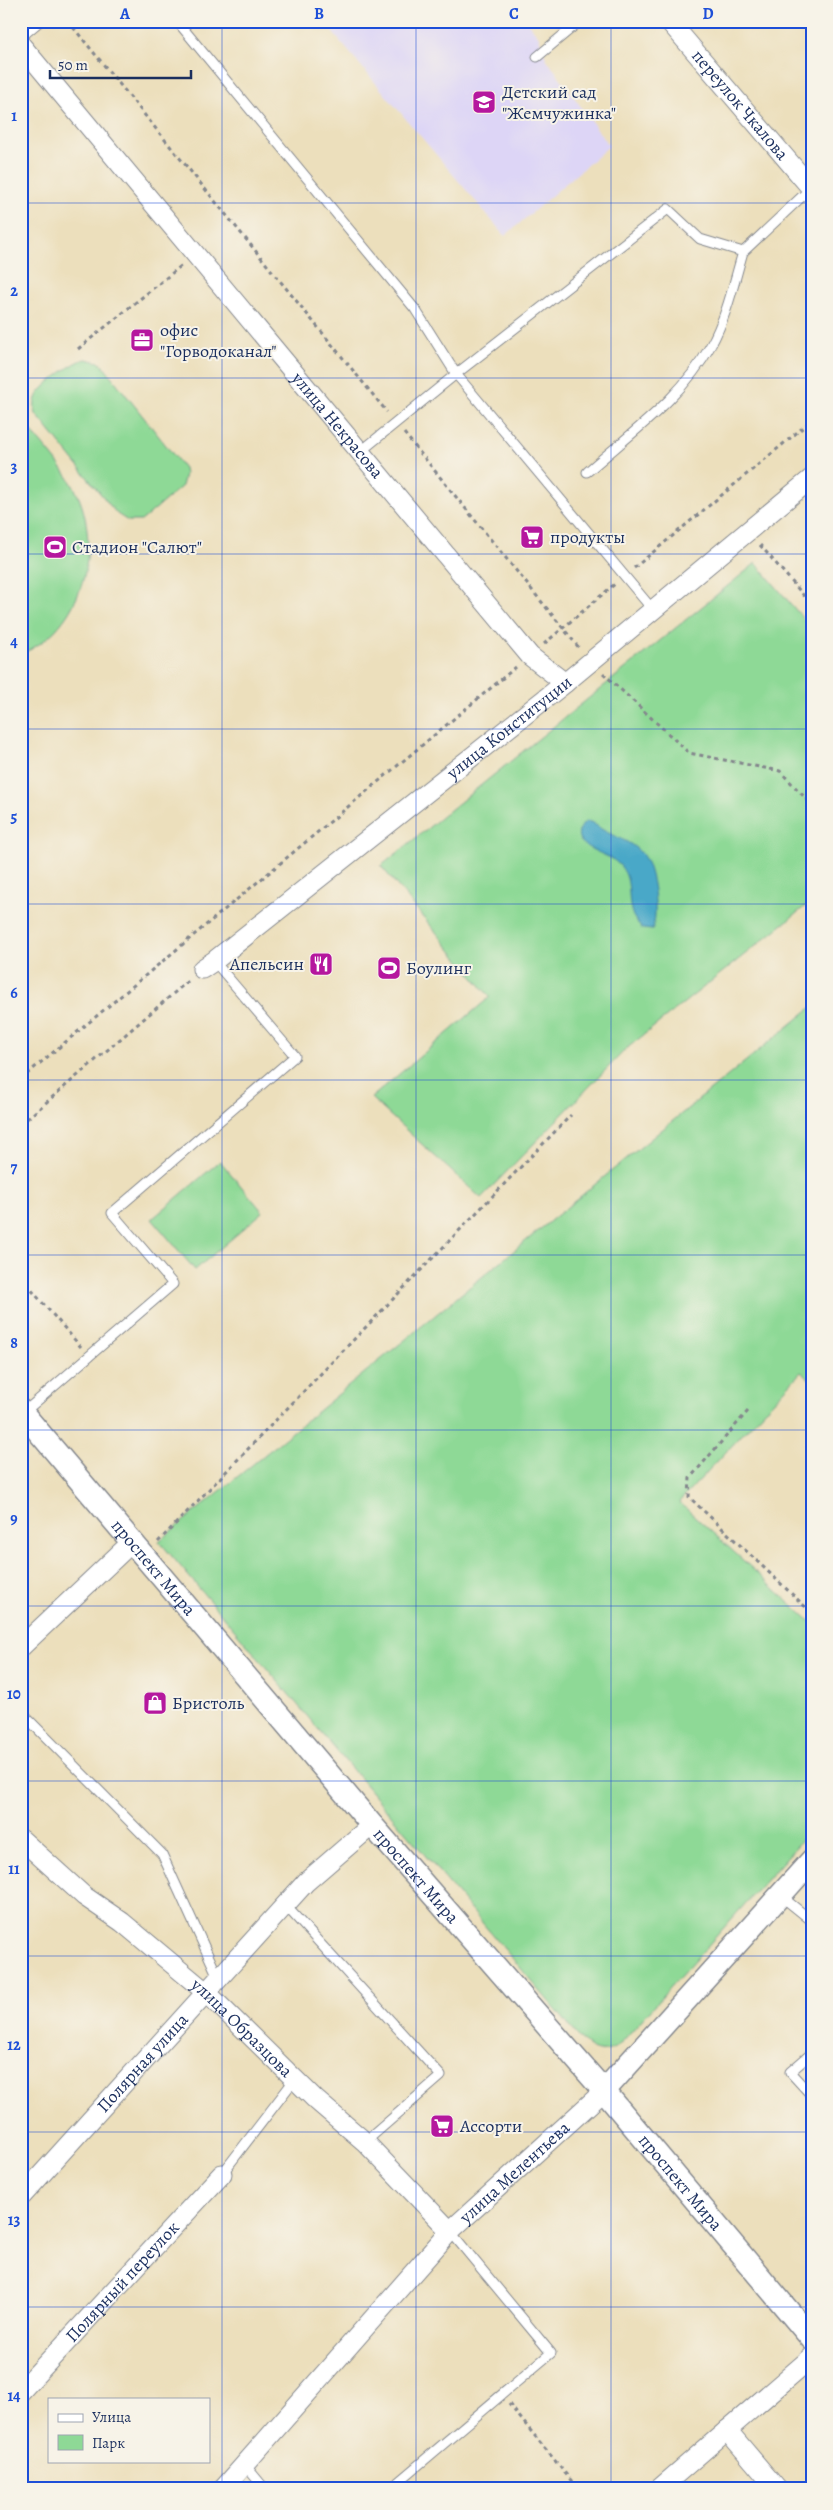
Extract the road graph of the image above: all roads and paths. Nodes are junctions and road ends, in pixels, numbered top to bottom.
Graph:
1 (40, 21) edge
2 (68, 21) edge
3 (177, 21) edge
4 (580, 21) edge
5 (669, 21) edge
6 (21, 37) edge
7 (21, 45) edge
8 (537, 57) dead end
9 (811, 188) edge
10 (744, 252) junction
11 (196, 254) junction
12 (78, 349) dead end
13 (456, 374) junction
14 (812, 420) edge
15 (395, 422) junction
16 (360, 452) junction
17 (587, 472) dead end
18 (812, 478) edge
19 (748, 531) junction
20 (625, 576) junction
21 (812, 605) edge
22 (653, 610) junction
23 (563, 628) junction
24 (530, 656) junction
25 (591, 662) junction
26 (565, 683) junction
27 (812, 805) edge
28 (208, 965) junction
29 (21, 1079) edge
30 (571, 1115) dead end
31 (21, 1124) edge
32 (21, 1278) edge
33 (89, 1356) junction
34 (22, 1412) edge
35 (748, 1412) dead end
36 (137, 1550) junction
37 (812, 1613) edge
38 (21, 1647) edge
39 (21, 1712) edge
40 (372, 1825) junction
41 (21, 1839) edge
42 (812, 1860) edge
43 (779, 1895) junction
44 (286, 1906) junction
45 (812, 1922) edge
46 (213, 1986) junction
47 (812, 2053) edge
48 (295, 2079) junction
49 (604, 2091) junction
50 (812, 2096) edge
51 (365, 2142) junction
52 (222, 2174) joint
53 (21, 2197) edge
54 (450, 2231) junction
55 (812, 2339) edge
56 (812, 2357) edge
57 (21, 2390) edge
58 (501, 2394) junction
59 (727, 2430) junction
60 (245, 2465) junction
61 (222, 2489) edge
62 (266, 2489) edge
63 (390, 2489) edge
64 (578, 2489) edge
65 (659, 2489) edge
66 (777, 2489) edge

1 - 6 lane
2 - 15 path
3 - 13 lane
4 - 8 lane
5 - 9 street, переулок Чкалова
7 - 11 street, улица Некрасова
9 - 10 lane
10 - 13 lane
10 - 17 lane
11 - 12 path
11 - 16 street, улица Некрасова
13 - 15 lane
13 - 20 lane
14 - 20 path
15 - 16 lane
15 - 23 path
16 - 24 street, улица Некрасова
18 - 19 street, улица Конституции
19 - 21 path
19 - 22 street, улица Конституции
20 - 22 lane
20 - 23 path
22 - 25 street, улица Конституции
23 - 24 path
23 - 25 path
24 - 26 street, улица Некрасова
24 - 29 path
25 - 26 street, улица Конституции
25 - 27 path
26 - 28 street, улица Конституции
28 - 31 path
28 - 33 lane
30 - 36 path
32 - 33 path
33 - 34 lane
34 - 36 street, проспект Мира
35 - 37 path
36 - 38 street
36 - 40 street, проспект Мира
39 - 46 lane
40 - 44 street, Полярная улица
40 - 49 street, проспект Мира
41 - 46 street, улица Образцова
42 - 43 street, улица Мелентьева
43 - 45 lane
43 - 49 street, улица Мелентьева
44 - 46 street, Полярная улица
44 - 51 lane
46 - 48 street, улица Образцова
46 - 53 street, Полярная улица
47 - 50 lane
48 - 51 street, улица Образцова
48 - 52 lane
49 - 54 street, улица Мелентьева
49 - 55 street, проспект Мира
51 - 54 street, улица Образцова
52 - 57 street, Полярный переулок
54 - 58 lane
54 - 60 street, улица Мелентьева
56 - 59 street
58 - 63 lane
58 - 64 path
59 - 65 street
59 - 66 street
60 - 61 street, улица Мелентьева
60 - 62 lane

